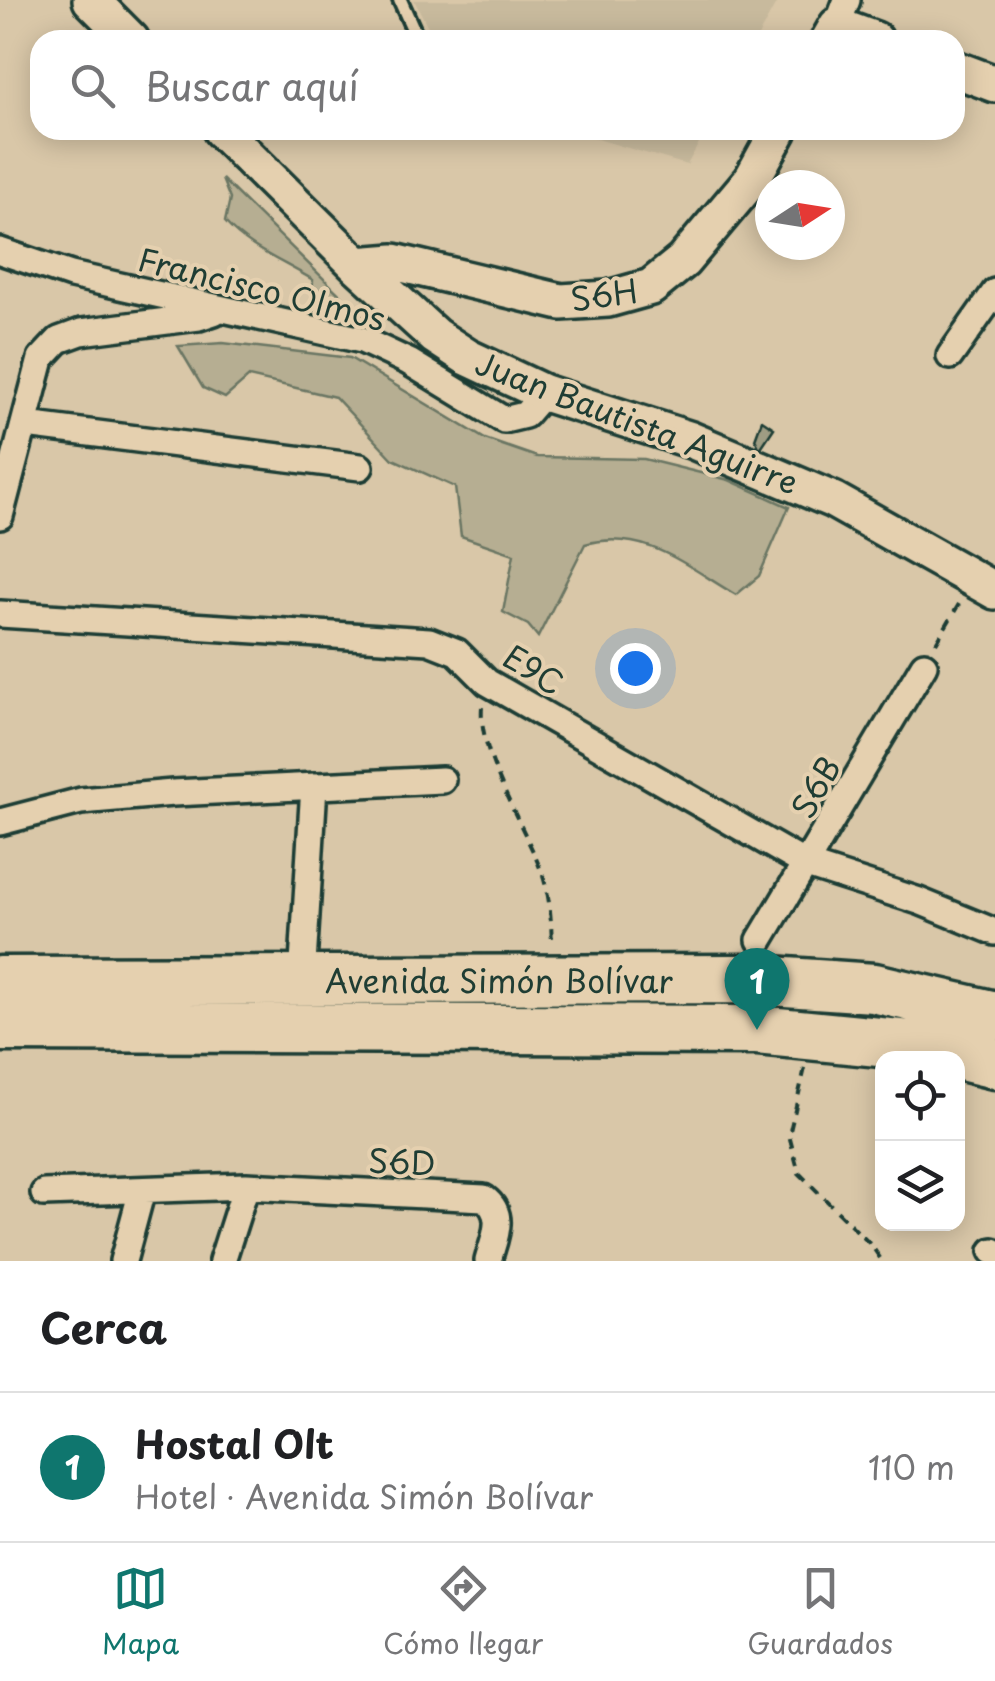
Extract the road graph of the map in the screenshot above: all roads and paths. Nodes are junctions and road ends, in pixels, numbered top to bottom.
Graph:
1 (91, 0) edge
2 (400, 0) edge
3 (121, 30) edge
4 (414, 30) edge
5 (965, 73) edge
6 (995, 84) edge
7 (232, 140) edge
8 (774, 140) edge
9 (0, 252) edge
10 (357, 265) junction
11 (995, 292) edge
12 (224, 310) junction
13 (950, 356) dead end
14 (544, 393) junction
15 (26, 425) junction
16 (360, 467) dead end
17 (0, 516) edge
18 (984, 585) edge
19 (0, 614) edge
20 (924, 664) joint
21 (486, 682) junction
22 (442, 780) dead end
23 (314, 786) junction
24 (0, 822) edge
25 (807, 865) junction
26 (995, 932) edge
27 (760, 940) dead end
28 (554, 979) junction
29 (302, 980) junction
30 (0, 981) edge
31 (995, 1016) edge
32 (0, 1027) edge
33 (811, 1034) junction
34 (995, 1064) edge
35 (246, 1186) junction
36 (142, 1190) junction
37 (44, 1194) dead end
38 (123, 1261) edge
39 (222, 1261) edge
40 (488, 1261) edge
41 (882, 1261) edge

1 - 3 main road
2 - 4 lane
5 - 6 main road
7 - 10 main road, Juan Bautista Aguirre
8 - 10 main road, S6H
9 - 12 street, Francisco Olmos
10 - 14 main road, Juan Bautista Aguirre
11 - 13 street
12 - 14 street, Francisco Olmos
12 - 15 street
14 - 18 main road, Juan Bautista Aguirre
15 - 16 street
15 - 17 street
18 - 20 path
19 - 21 street, E9C
20 - 25 street, S6B
21 - 25 street, E9C
21 - 28 path
22 - 23 street
23 - 24 street
23 - 29 street
25 - 26 street, E9C
25 - 27 street, S6B
28 - 29 highway, Avenida Simón Bolívar
28 - 31 highway, Avenida Simón Bolívar
29 - 30 highway, Avenida Simón Bolívar
32 - 33 highway, Avenida Simón Bolívar
33 - 34 highway, Avenida Simón Bolívar
33 - 41 path
35 - 36 street
35 - 39 street
35 - 40 street, S6D
36 - 37 street
36 - 38 street

